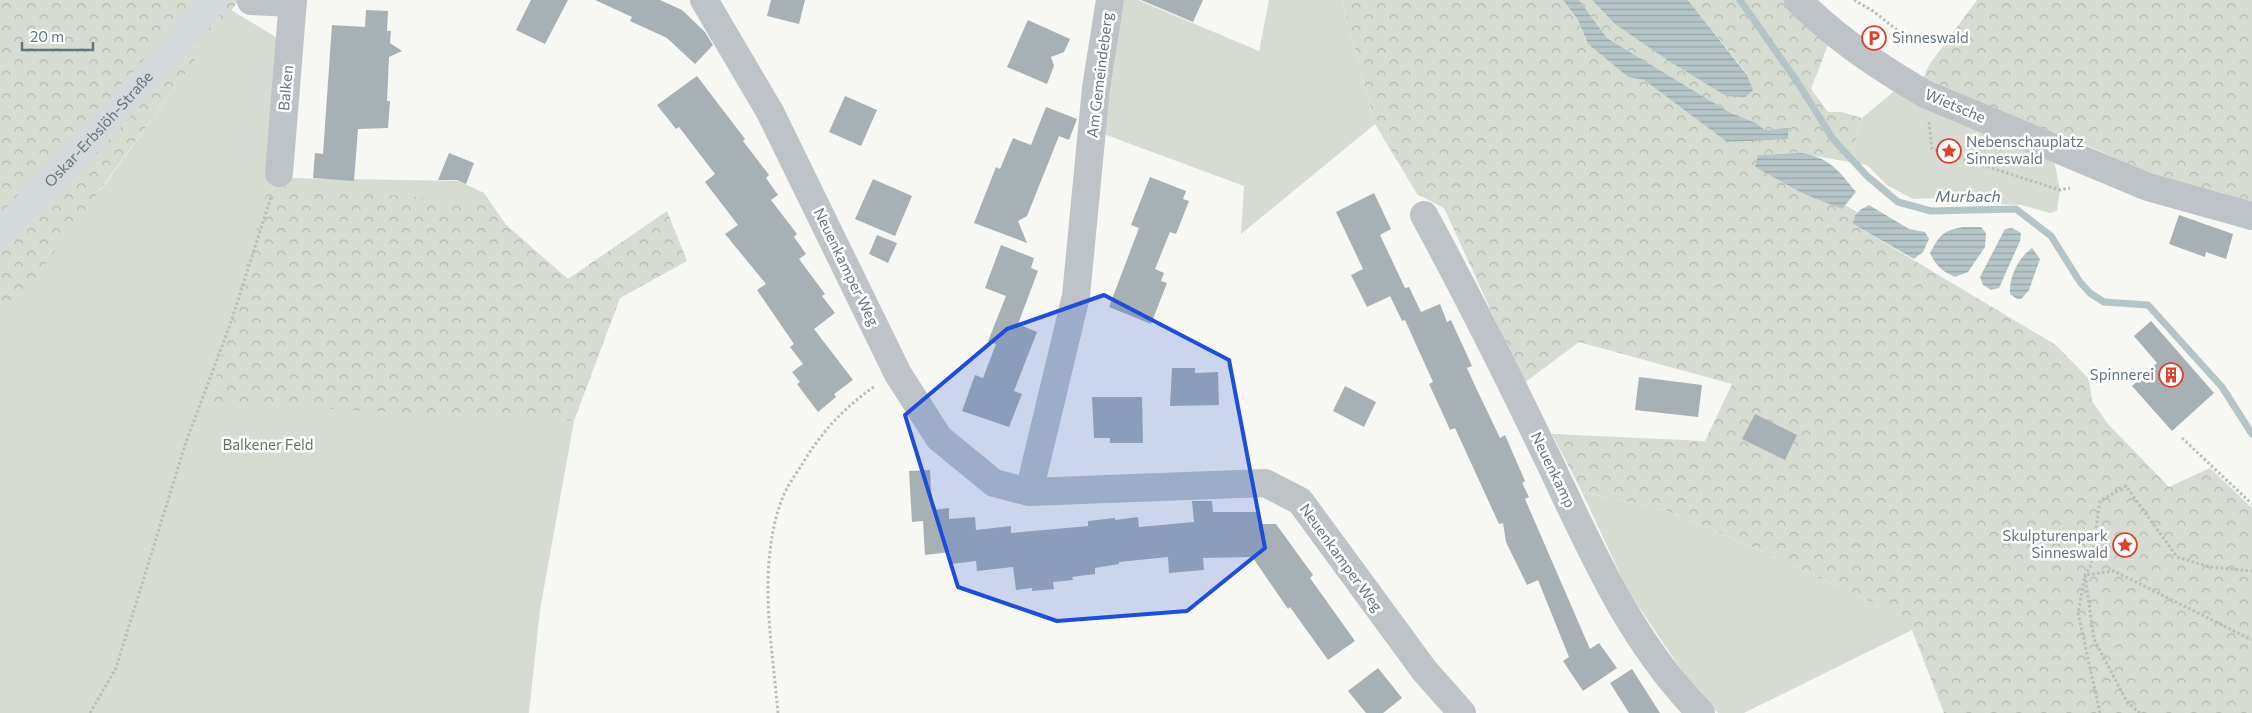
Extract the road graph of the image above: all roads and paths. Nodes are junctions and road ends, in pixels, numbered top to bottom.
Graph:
1 (214, 0) edge
2 (704, 0) edge
3 (1110, 0) edge
4 (251, 1) edge
5 (293, 2) edge
6 (1806, 8) edge
7 (1925, 94) junction
8 (279, 173) joint
9 (2070, 188) dead end
10 (1424, 215) dead end
11 (2252, 216) edge
12 (0, 234) edge
13 (898, 374) junction
14 (2182, 438) dead end
15 (1029, 492) junction
16 (2252, 504) edge
17 (2252, 571) edge
18 (2085, 575) junction
19 (2252, 640) edge
20 (90, 713) edge
21 (778, 713) edge
22 (1462, 713) edge
23 (1701, 713) edge
24 (2100, 713) edge
25 (2140, 713) edge

1 - 12 main road, Oskar-Erbslöh-Straße
2 - 13 street, Neuenkamper Weg
3 - 15 street, Am Gemeindeberg
4 - 5 street, Balken
5 - 8 street, Balken
6 - 7 street, Wietsche
7 - 9 path
7 - 11 street, Wietsche
8 - 20 path
10 - 23 street, Neuenkamp
13 - 15 street, Neuenkamper Weg
13 - 21 path
14 - 16 path
15 - 22 street, Neuenkamper Weg
17 - 18 path
18 - 19 path
18 - 24 path
18 - 25 path

